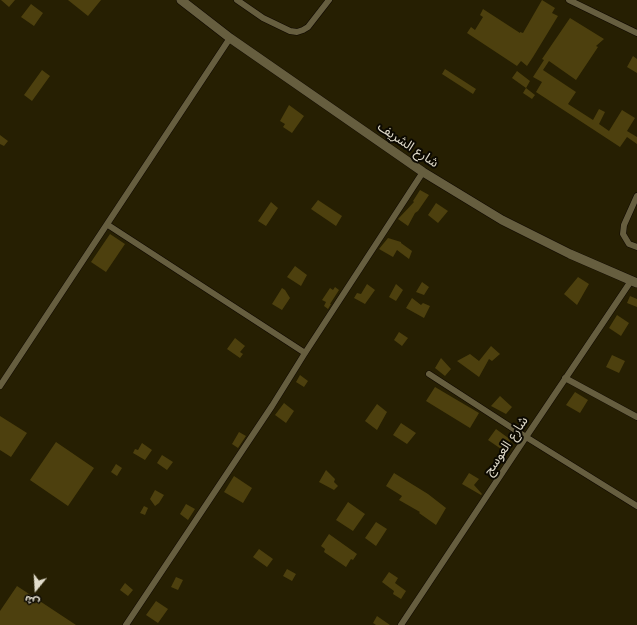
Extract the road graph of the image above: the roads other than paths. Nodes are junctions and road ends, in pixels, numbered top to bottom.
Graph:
1 (180, 0) edge
2 (237, 0) edge
3 (329, 0) edge
4 (569, 0) edge
5 (637, 33) edge
6 (230, 38) junction
7 (423, 172) junction
8 (637, 196) edge
9 (108, 225) junction
10 (637, 247) edge
11 (634, 282) edge
12 (305, 353) junction
13 (429, 374) dead end
14 (565, 378) junction
15 (0, 386) edge
16 (637, 417) edge
17 (526, 437) junction
18 (637, 506) edge
19 (126, 625) edge
20 (401, 625) edge

1 - 6 main road, شارع الشريف
2 - 3 street
4 - 5 street
6 - 7 main road, شارع الشريف
6 - 9 street
7 - 11 main road, شارع الشريف
7 - 12 street
8 - 10 street
9 - 12 street
9 - 15 street
11 - 14 street, شارع العوسج
12 - 19 street
13 - 17 street
14 - 16 street
14 - 17 street, شارع العوسج
17 - 18 street
17 - 20 street, شارع العوسج

